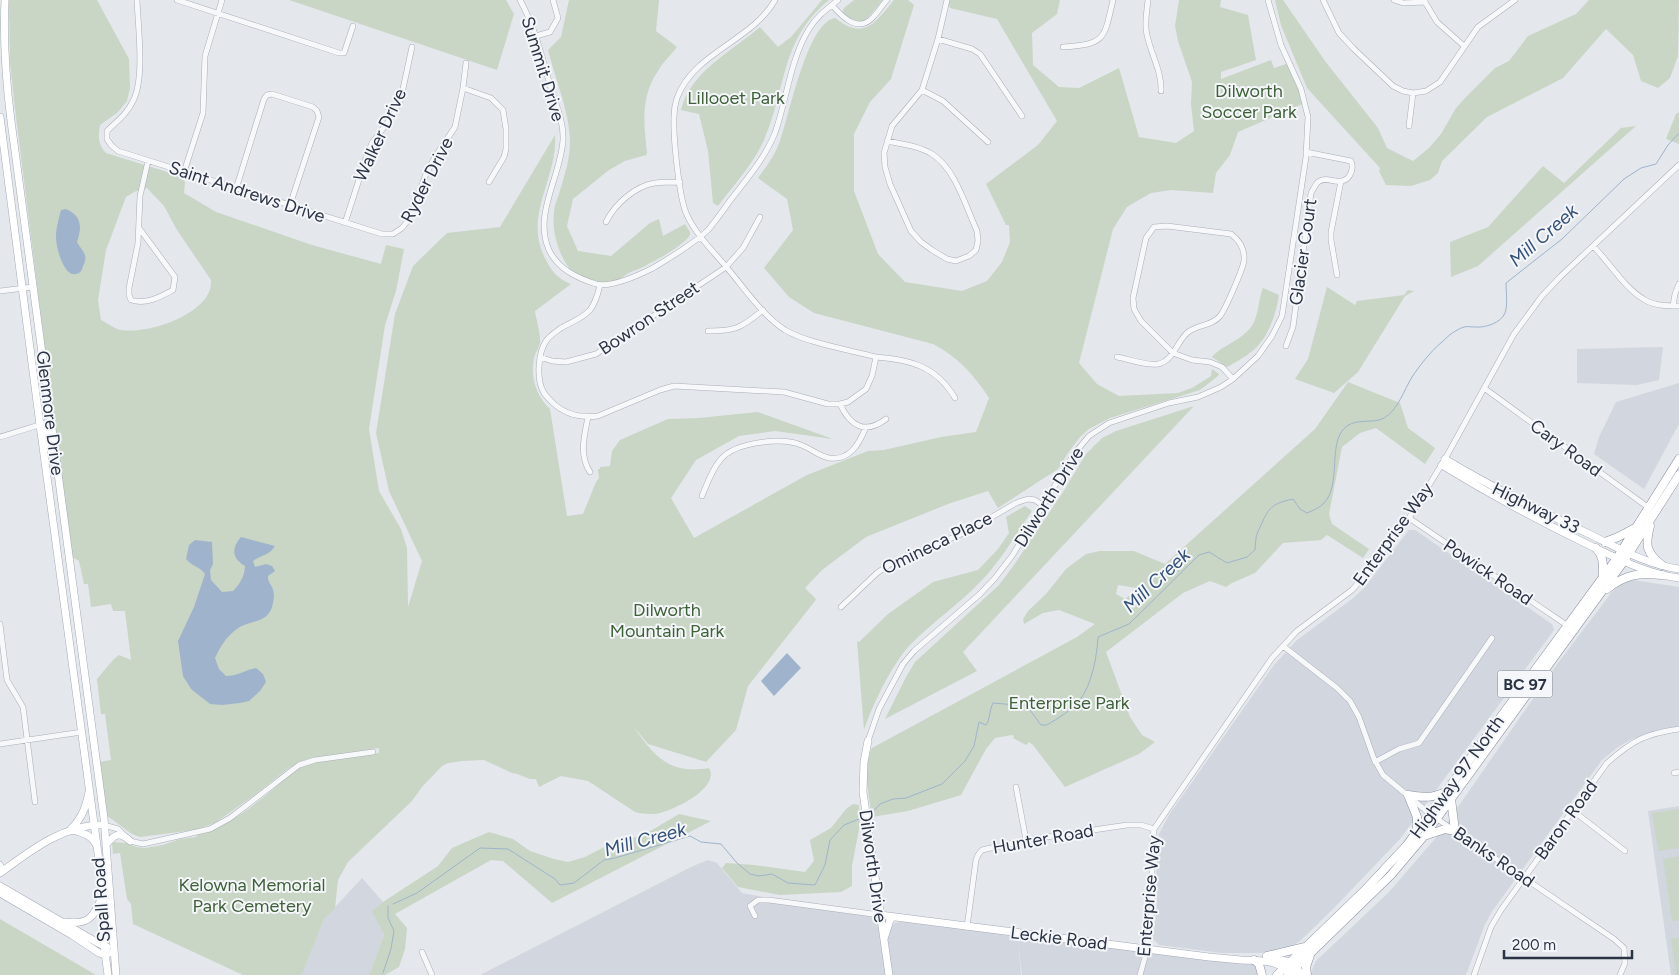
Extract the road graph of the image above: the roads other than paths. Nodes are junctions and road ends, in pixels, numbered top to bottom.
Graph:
1 (3, 0) edge
2 (137, 0) edge
3 (177, 0) edge
4 (222, 0) edge
5 (520, 0) edge
6 (553, 0) edge
7 (776, 0) edge
8 (838, 0) edge
9 (887, 0) edge
10 (947, 0) edge
11 (1113, 0) edge
12 (1148, 0) edge
13 (1268, 0) edge
14 (1323, 0) edge
15 (1394, 0) edge
16 (1515, 0) edge
17 (1425, 1) edge
18 (832, 5) junction
19 (218, 14) junction
20 (353, 26) dead end
21 (536, 36) junction
22 (938, 39) junction
23 (1464, 46) junction
24 (412, 47) dead end
25 (1062, 48) dead end
26 (466, 63) dead end
27 (463, 88) junction
28 (922, 90) junction
29 (1161, 91) dead end
30 (1413, 93) junction
31 (1022, 116) dead end
32 (0, 117) edge
33 (1409, 126) dead end
34 (887, 141) junction
35 (1, 142) edge
36 (988, 142) dead end
37 (1306, 152) junction
38 (148, 161) junction
39 (1679, 165) edge
40 (184, 172) junction
41 (1342, 181) junction
42 (489, 182) dead end
43 (680, 182) junction
44 (236, 189) junction
45 (290, 205) junction
46 (760, 217) dead end
47 (606, 222) dead end
48 (344, 223) junction
49 (140, 228) junction
50 (393, 234) joint
51 (700, 236) junction
52 (1593, 246) junction
53 (726, 267) junction
54 (1337, 275) dead end
55 (1679, 284) edge
56 (600, 285) junction
57 (33, 287) junction
58 (23, 288) junction
59 (0, 291) edge
60 (1676, 306) edge
61 (762, 310) junction
62 (708, 331) dead end
63 (42, 344) junction
64 (1286, 346) dead end
65 (1173, 353) junction
66 (540, 357) junction
67 (876, 357) junction
68 (1117, 357) dead end
69 (1233, 379) junction
70 (1484, 388) junction
71 (955, 398) dead end
72 (840, 404) junction
73 (588, 417) junction
74 (886, 419) dead end
75 (52, 422) junction
76 (40, 425) junction
77 (866, 427) junction
78 (0, 438) edge
79 (1679, 459) edge
80 (1443, 462) junction
81 (590, 472) dead end
82 (58, 475) junction
83 (1679, 475) edge
84 (702, 496) dead end
85 (1042, 505) junction
86 (1649, 508) junction
87 (1652, 517) junction
88 (1408, 518) junction
89 (1637, 527) junction
90 (1605, 542) junction
91 (1596, 548) junction
92 (1626, 551) junction
93 (1620, 559) junction
94 (1662, 566) junction
95 (1679, 569) edge
96 (1662, 575) junction
97 (1603, 576) junction
98 (1679, 578) edge
99 (1600, 594) junction
100 (841, 607) dead end
101 (0, 624) edge
102 (1568, 626) junction
103 (1492, 638) dead end
104 (1568, 638) junction
105 (1283, 646) junction
106 (2, 655) edge
107 (1679, 729) edge
108 (82, 732) junction
109 (27, 740) junction
110 (868, 741) joint
111 (0, 744) edge
112 (373, 752) dead end
113 (1375, 762) junction
114 (1016, 787) dead end
115 (90, 788) junction
116 (1447, 791) junction
117 (1408, 795) junction
118 (1451, 799) junction
119 (35, 802) dead end
120 (1572, 810) junction
121 (1433, 816) junction
122 (95, 825) junction
123 (104, 825) junction
124 (71, 829) junction
125 (1154, 829) junction
126 (1455, 831) junction
127 (1420, 833) junction
128 (1026, 840) junction
129 (130, 841) junction
130 (106, 845) junction
131 (98, 849) junction
132 (1625, 850) dead end
133 (1, 869) edge
134 (1525, 877) junction
135 (0, 886) edge
136 (103, 890) junction
137 (0, 893) edge
138 (880, 915) junction
139 (755, 916) dead end
140 (894, 917) junction
141 (62, 921) junction
142 (967, 927) junction
143 (884, 939) junction
144 (104, 945) junction
145 (1147, 948) junction
146 (1309, 950) junction
147 (114, 951) junction
148 (422, 952) dead end
149 (105, 955) junction
150 (1267, 956) junction
151 (1238, 960) junction
152 (1254, 960) junction
153 (1290, 970) edge
154 (108, 975) edge
155 (116, 975) edge
156 (432, 975) edge
157 (889, 975) edge
158 (1140, 975) edge
159 (1262, 975) edge
160 (1277, 975) edge
161 (1303, 975) edge
162 (1307, 975) edge
163 (1474, 975) edge
164 (1620, 975) edge

1 - 57 main road, Glenmore Drive
2 - 38 street, Saint Andrews Drive
3 - 19 street
4 - 19 street
5 - 21 street, Summit Drive
6 - 21 street
7 - 43 street
8 - 18 street, Summit Drive
9 - 18 street
10 - 22 street
11 - 25 street
12 - 29 street
13 - 37 street, Dilworth Drive
14 - 30 street
15 - 17 street
16 - 23 street
17 - 23 street
18 - 51 street, Summit Drive
19 - 20 street
19 - 40 street
21 - 56 street, Summit Drive
22 - 28 street
22 - 31 street
23 - 30 street
24 - 48 street, Walker Drive
26 - 27 street, Ryder Drive
27 - 42 street
27 - 50 street, Ryder Drive
28 - 34 street
28 - 36 street
30 - 33 street
32 - 35 main road, Glenmore Drive
34 - 34 street
35 - 58 main road, Glenmore Drive
37 - 41 street, Glacier Court
37 - 69 street, Dilworth Drive
38 - 40 street, Saint Andrews Drive
38 - 49 street
39 - 52 street, Enterprise Way
40 - 44 street, Saint Andrews Drive
41 - 54 street, Glacier Court
41 - 64 street, Glacier Court
43 - 47 street
43 - 51 street
44 - 45 street, Saint Andrews Drive
44 - 45 street
45 - 48 street, Saint Andrews Drive
46 - 53 street, Bowron Street
48 - 50 street, Saint Andrews Drive
49 - 49 street
51 - 53 street
51 - 56 street, Summit Drive
52 - 60 street
52 - 70 street, Enterprise Way
53 - 61 street
53 - 66 street, Bowron Street
55 - 60 street
56 - 66 street
57 - 58 street
57 - 63 main road, Glenmore Drive
58 - 59 street
58 - 63 main road
58 - 76 main road, Glenmore Drive
61 - 62 street
61 - 67 street
63 - 75 main road, Glenmore Drive
65 - 65 street
65 - 68 street
65 - 69 street
66 - 73 street
67 - 71 street
67 - 72 street
69 - 85 street, Dilworth Drive
70 - 80 street, Enterprise Way
70 - 86 street, Cary Road
72 - 73 street
72 - 77 street
73 - 81 street
74 - 77 street
75 - 76 street
75 - 82 main road, Glenmore Drive
76 - 78 street
76 - 82 main road
76 - 108 main road, Glenmore Drive
77 - 84 street
79 - 86 highway, Highway 97 North / BC 97
80 - 88 street, Enterprise Way
80 - 90 main road, Highway 33
80 - 91 main road, Highway 33
82 - 123 main road, Glenmore Drive
83 - 87 highway, Highway 97 North / BC 97
85 - 100 street, Omineca Place
85 - 110 street, Dilworth Drive
86 - 89 highway, Highway 97 North / BC 97
87 - 92 highway, Highway 97 North / BC 97
87 - 94 highway
88 - 102 street, Powick Road
88 - 105 street, Enterprise Way
89 - 90 highway
89 - 92 highway, Highway 97 North / BC 97
90 - 92 main road, Highway 33
91 - 93 main road, Highway 33
91 - 97 highway
92 - 93 highway, Highway 97 North / BC 97
92 - 94 main road, Highway 33
93 - 96 main road, Highway 33
93 - 97 highway, Highway 97 North / BC 97
93 - 99 highway, Highway 97 North / BC 97
94 - 95 main road, Highway 33
96 - 98 main road, Highway 33
96 - 99 highway
97 - 102 highway, Highway 97 North / BC 97
99 - 104 highway, Highway 97 North / BC 97
101 - 106 street
102 - 104 highway
102 - 116 highway, Highway 97 North / BC 97
103 - 113 street
104 - 118 highway, Highway 97 North / BC 97
105 - 113 street, Banks Road
105 - 125 street, Enterprise Way
106 - 109 street
107 - 120 street, Baron Road
108 - 109 street
108 - 115 main road, Glenmore Drive
109 - 111 street
109 - 119 street
110 - 138 main road, Dilworth Drive
112 - 129 street
113 - 117 street, Banks Road
114 - 128 street
115 - 122 main road, Glenmore Drive
115 - 123 main road
115 - 124 main road
116 - 117 highway
116 - 121 highway, Highway 97 North / BC 97
117 - 121 street, Banks Road
117 - 127 highway
118 - 121 highway, Highway 97 North / BC 97
118 - 126 highway
120 - 132 street
120 - 134 street, Baron Road
121 - 126 street, Banks Road
121 - 127 highway, Highway 97 North / BC 97
122 - 123 main road
122 - 124 main road
122 - 131 main road, Spall Road
123 - 129 street
123 - 130 main road, Spall Road
124 - 131 main road
124 - 133 main road
125 - 128 street, Hunter Road
125 - 145 street, Enterprise Way
126 - 127 highway
126 - 134 street, Banks Road
127 - 146 highway, Highway 97 North / BC 97
128 - 142 street, Hunter Road
129 - 130 main road
130 - 147 main road, Spall Road
131 - 136 main road, Spall Road
134 - 163 street, Baron Road
134 - 164 street, Banks Road
135 - 141 main road
136 - 141 main road
136 - 144 main road, Spall Road
137 - 149 main road
138 - 139 street
138 - 140 main road, Leckie Road
138 - 143 main road, Dilworth Drive
140 - 142 main road, Leckie Road
140 - 143 main road
141 - 144 main road
142 - 145 main road, Leckie Road
143 - 157 main road, Dilworth Drive
144 - 147 main road
144 - 149 main road, Spall Road
145 - 151 main road, Leckie Road
145 - 158 street, Enterprise Way
146 - 150 highway
146 - 153 highway, Highway 97 North / BC 97
146 - 162 highway
147 - 149 main road
147 - 155 main road, Spall Road
148 - 156 street
149 - 154 main road, Spall Road
150 - 151 main road, Leckie Road
150 - 153 main road, Leckie Road
151 - 152 main road, Leckie Road
152 - 153 main road, Leckie Road
152 - 159 highway
153 - 160 highway, Highway 97 North / BC 97
153 - 161 main road

